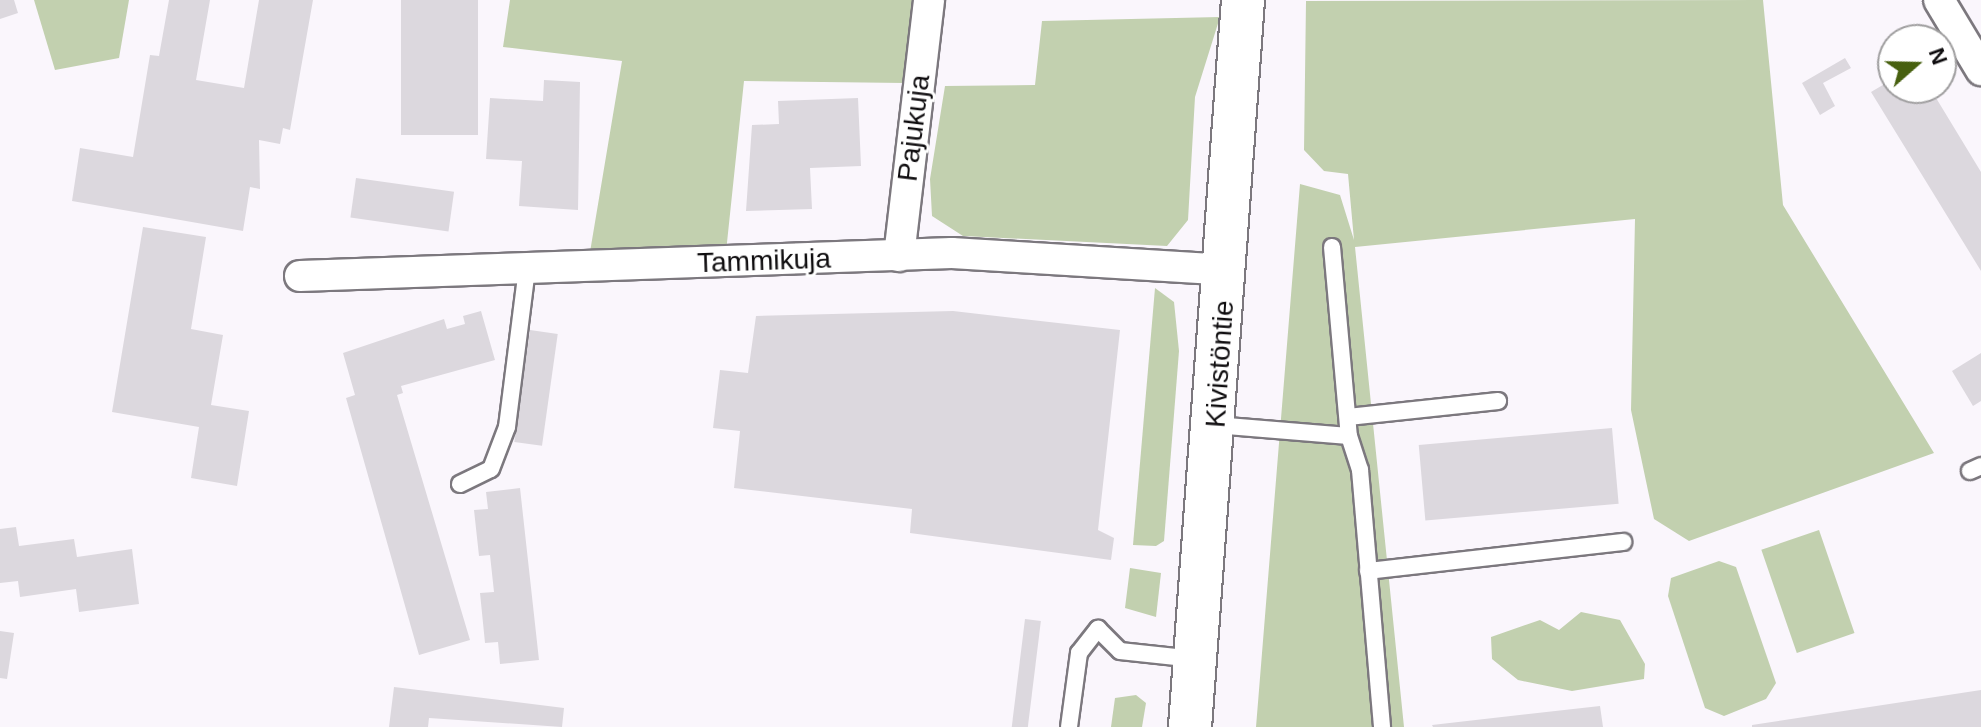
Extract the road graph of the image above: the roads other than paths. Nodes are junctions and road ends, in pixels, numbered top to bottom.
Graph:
1 (929, 0) edge
2 (1243, 0) edge
3 (1939, 0) edge
4 (1981, 70) edge
5 (1332, 247) dead end
6 (899, 256) junction
7 (527, 269) junction
8 (1227, 270) junction
9 (300, 276) dead end
10 (1498, 401) dead end
11 (1348, 417) junction
12 (1215, 425) junction
13 (1349, 436) junction
14 (460, 484) dead end
15 (1623, 542) dead end
16 (1368, 571) junction
17 (1197, 659) junction
18 (1069, 727) edge
19 (1190, 727) edge
20 (1382, 727) edge

1 - 6 street, Pajukuja
2 - 8 main road, Kivistöntie
3 - 4 street
5 - 11 lane
6 - 7 street, Tammikuja
6 - 8 street, Tammikuja
7 - 9 street, Tammikuja
7 - 14 lane
8 - 12 main road, Kivistöntie
10 - 11 lane
11 - 13 lane
12 - 13 lane
12 - 17 main road, Kivistöntie
13 - 16 lane
15 - 16 lane
16 - 20 lane
17 - 18 lane
17 - 19 main road, Kivistöntie

